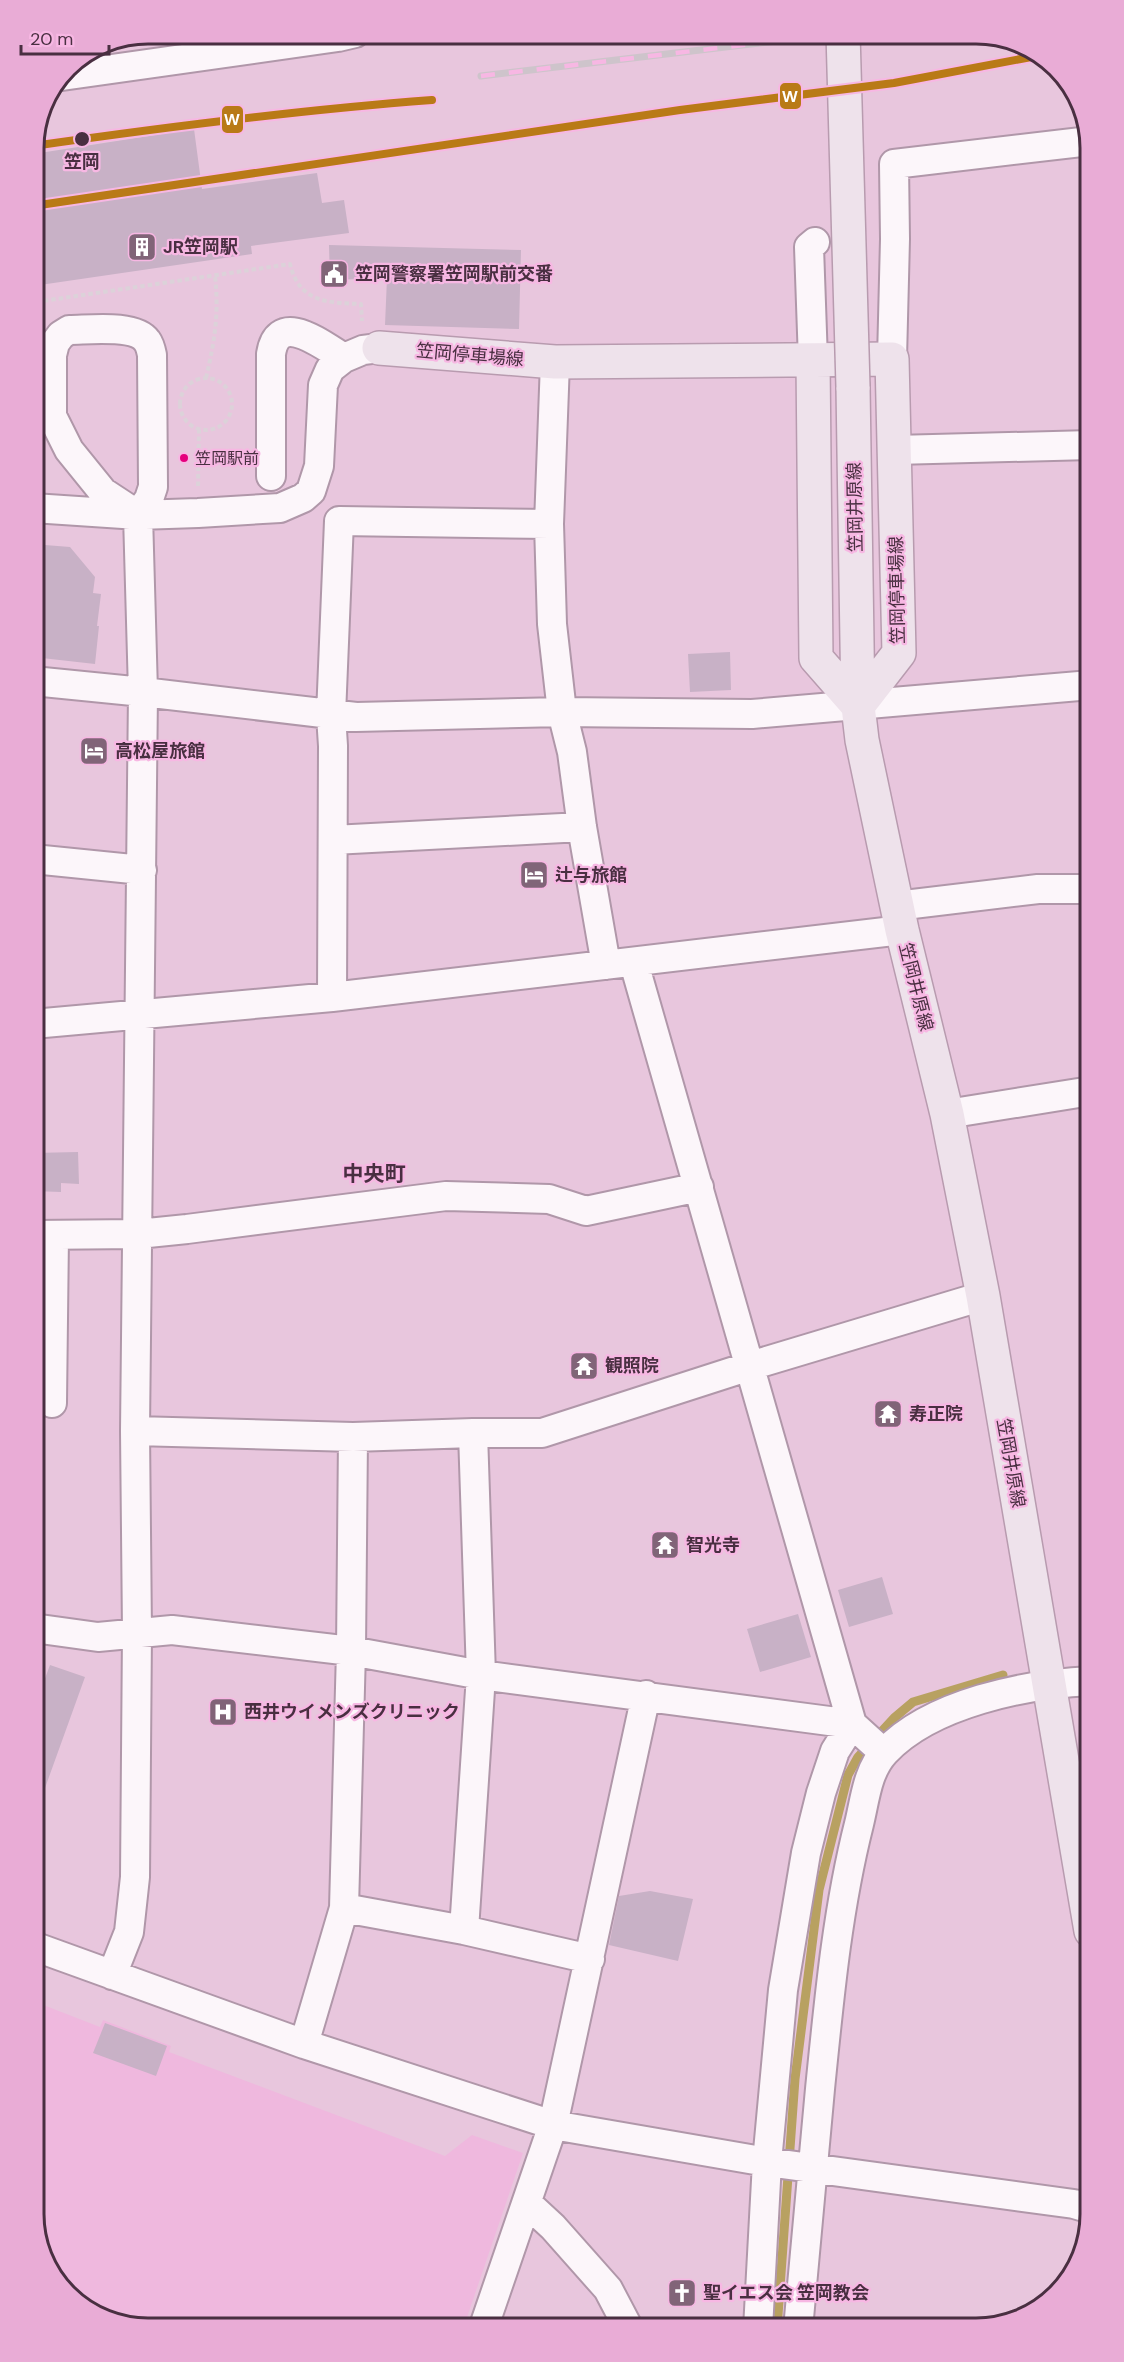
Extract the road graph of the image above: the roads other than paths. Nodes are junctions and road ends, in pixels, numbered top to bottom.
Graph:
1 (283, 44) edge
2 (843, 44) edge
3 (78, 70) edge
4 (1080, 142) edge
5 (815, 242) dead end
6 (371, 339) joint
7 (344, 358) junction
8 (892, 359) junction
9 (813, 361) junction
10 (555, 362) junction
11 (1080, 445) edge
12 (895, 450) junction
13 (271, 476) dead end
14 (310, 491) junction
15 (44, 508) edge
16 (138, 515) junction
17 (339, 521) junction
18 (549, 524) junction
19 (44, 682) edge
20 (1080, 686) edge
21 (143, 692) junction
22 (858, 706) junction
23 (562, 712) junction
24 (331, 715) junction
25 (582, 827) junction
26 (333, 840) junction
27 (44, 861) edge
28 (142, 870) junction
29 (1080, 889) edge
30 (899, 918) junction
31 (634, 963) junction
32 (606, 965) junction
33 (332, 997) junction
34 (141, 1016) junction
35 (44, 1023) edge
36 (1080, 1093) edge
37 (947, 1114) junction
38 (699, 1187) junction
39 (138, 1233) junction
40 (44, 1235) edge
41 (983, 1296) junction
42 (750, 1366) junction
43 (52, 1403) dead end
44 (135, 1431) junction
45 (473, 1433) junction
46 (353, 1437) junction
47 (44, 1630) edge
48 (136, 1632) junction
49 (351, 1651) junction
50 (481, 1676) junction
51 (1080, 1682) edge
52 (1049, 1685) junction
53 (645, 1695) junction
54 (870, 1740) junction
55 (1080, 1866) edge
56 (826, 1873) junction
57 (344, 1908) junction
58 (464, 1930) junction
59 (44, 1950) edge
60 (590, 1959) junction
61 (112, 1975) junction
62 (807, 1992) junction
63 (304, 2044) junction
64 (553, 2125) junction
65 (791, 2165) junction
66 (527, 2203) junction
67 (1080, 2206) edge
68 (487, 2318) edge
69 (623, 2318) edge
70 (760, 2318) edge
71 (798, 2318) edge

1 - 3 street
2 - 22 main road, 笠岡井原線, bridge
4 - 8 street
5 - 9 street
6 - 7 street
6 - 10 main road, 笠岡停車場線
7 - 13 street
7 - 14 street
8 - 9 main road, 笠岡停車場線
8 - 12 main road, 笠岡停車場線
9 - 10 main road, 笠岡停車場線
9 - 22 main road
10 - 18 street
11 - 12 street
12 - 22 main road, 笠岡停車場線
14 - 16 street
14 - 17 street
15 - 16 street
16 - 16 street
16 - 21 street
17 - 18 street
17 - 24 street
18 - 23 street
19 - 21 street
20 - 22 street
21 - 24 street
21 - 28 street
22 - 23 street
22 - 30 main road, 笠岡井原線
23 - 24 street
23 - 25 street
24 - 26 street
25 - 26 street
25 - 32 street
26 - 33 street
27 - 28 street
28 - 34 street
29 - 30 street
30 - 31 street
30 - 37 main road, 笠岡井原線
31 - 32 street
31 - 38 street
32 - 33 street
33 - 34 street
34 - 35 street
34 - 39 street
36 - 37 street
37 - 41 main road, 笠岡井原線
38 - 39 street
38 - 42 street
39 - 40 street
39 - 44 street
40 - 43 street
41 - 42 street
41 - 52 main road, 笠岡井原線
42 - 45 street
42 - 54 street
44 - 46 street
44 - 48 street
45 - 46 street
45 - 50 street
46 - 49 street
47 - 48 street
48 - 49 street
48 - 61 street
49 - 50 street
49 - 57 street
50 - 53 street
50 - 58 street
51 - 52 street
52 - 54 street
52 - 55 main road, 笠岡井原線
53 - 54 street
53 - 60 street
54 - 56 street
54 - 56 street
56 - 62 street
56 - 62 street
57 - 58 street
57 - 63 street
58 - 60 street
59 - 61 street
60 - 64 street
61 - 63 street
62 - 65 street
62 - 65 street
63 - 64 street
64 - 65 street
64 - 66 street
65 - 67 street
65 - 70 street
65 - 71 street
66 - 68 street
66 - 69 street

